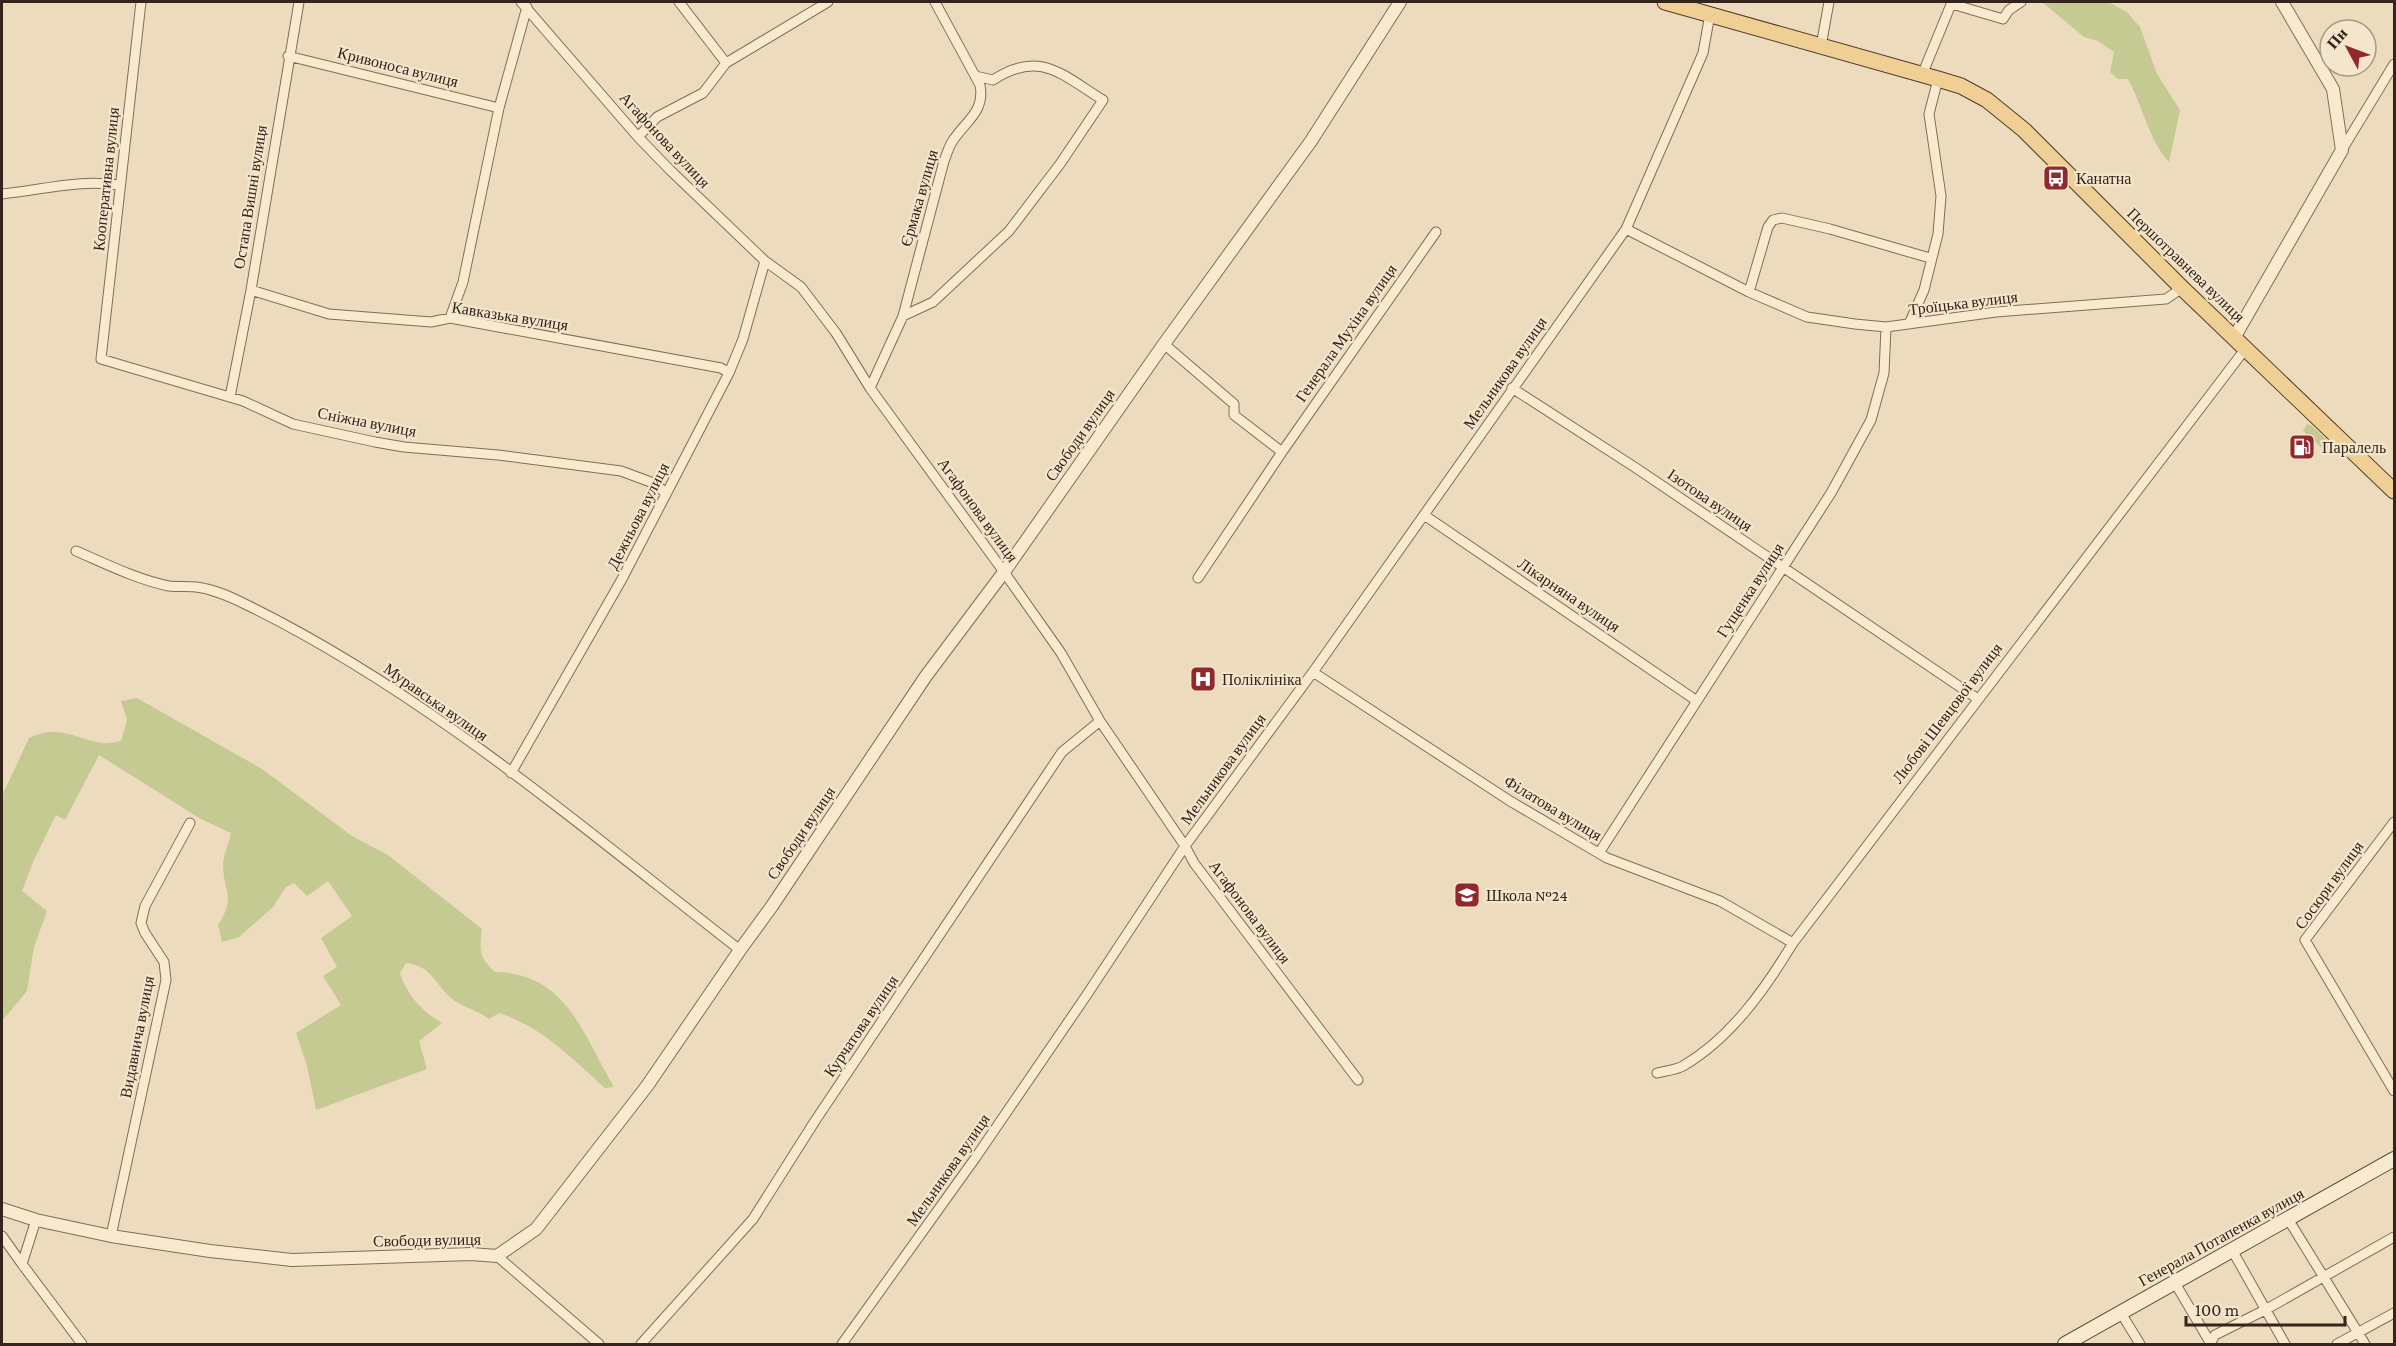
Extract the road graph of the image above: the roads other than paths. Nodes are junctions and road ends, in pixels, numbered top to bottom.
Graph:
1 (141, 2) edge
2 (299, 2) edge
3 (679, 2) edge
4 (828, 2) edge
5 (935, 2) edge
6 (1400, 2) edge
7 (1665, 2) edge
8 (1829, 2) edge
9 (2021, 2) edge
10 (2282, 2) edge
11 (1952, 3) edge
12 (524, 4) edge
13 (1710, 14) junction
14 (1821, 46) junction
15 (288, 56) junction
16 (726, 63) junction
17 (2394, 64) edge
18 (1922, 75) junction
19 (975, 76) junction
20 (1938, 79) junction
21 (500, 108) junction
22 (638, 137) junction
23 (2342, 150) junction
24 (119, 185) junction
25 (2, 194) edge
26 (1626, 229) junction
27 (1436, 232) dead end
28 (1930, 258) junction
29 (765, 261) junction
30 (2182, 288) junction
31 (250, 290) junction
32 (1749, 292) junction
33 (903, 316) junction
34 (450, 318) junction
35 (1909, 324) junction
36 (1886, 327) junction
37 (2240, 343) junction
38 (1164, 344) junction
39 (101, 359) joint
40 (729, 374) junction
41 (1512, 387) junction
42 (870, 388) junction
43 (230, 397) junction
44 (1282, 452) junction
45 (2394, 491) edge
46 (666, 494) junction
47 (1424, 515) junction
48 (76, 551) dead end
49 (1783, 567) junction
50 (1004, 572) junction
51 (1198, 578) dead end
52 (1313, 672) junction
53 (1978, 699) junction
54 (1697, 701) junction
55 (1100, 721) junction
56 (511, 773) junction
57 (2394, 822) edge
58 (190, 823) dead end
59 (1185, 846) junction
60 (1599, 853) junction
61 (1793, 943) junction
62 (740, 950) junction
63 (1657, 1073) dead end
64 (1358, 1080) dead end
65 (2394, 1091) edge
66 (2394, 1159) edge
67 (2, 1209) edge
68 (2288, 1219) junction
69 (36, 1220) junction
70 (2, 1236) edge
71 (111, 1236) junction
72 (2394, 1238) edge
73 (2232, 1250) junction
74 (497, 1256) junction
75 (22, 1264) junction
76 (2323, 1277) junction
77 (2175, 1283) junction
78 (2265, 1310) junction
79 (2121, 1313) junction
80 (2394, 1313) edge
81 (2358, 1333) junction
82 (81, 1344) edge
83 (599, 1344) edge
84 (640, 1344) edge
85 (842, 1344) edge
86 (2065, 1344) edge
87 (2140, 1344) edge
88 (2210, 1344) edge
89 (2285, 1344) edge
90 (2337, 1344) edge
91 (2365, 1344) edge

1 - 24 street, Кооперативна вулиця
2 - 15 street, Остапа Вишні вулиця
3 - 16 street
4 - 16 street
5 - 19 street, Єрмака вулиця
6 - 38 street, Свободи вулиця
7 - 13 main road, Першотравнева вулиця
8 - 14 street
9 - 11 street
10 - 23 street
11 - 18 street
12 - 21 street
12 - 22 street, Агафонова вулиця
13 - 14 main road, Першотравнева вулиця
13 - 26 street, Мельникова вулиця
14 - 18 main road, Першотравнева вулиця
15 - 21 street, Кривоноса вулиця
15 - 31 street, Остапа Вишні вулиця
16 - 22 street
17 - 23 street, Любові Шевцової вулиця
18 - 20 main road, Першотравнева вулиця
19 - 33 street, Єрмака вулиця
19 - 33 street
20 - 28 street
20 - 30 main road, Першотравнева вулиця
21 - 34 street
22 - 29 street, Агафонова вулиця
23 - 37 street, Любові Шевцової вулиця
24 - 25 street
24 - 39 street, Кооперативна вулиця
26 - 32 street, Троїцька вулиця
26 - 41 street, Мельникова вулиця
27 - 44 street, Генерала Мухіна вулиця
28 - 32 street
28 - 35 street
29 - 40 street, Дежньова вулиця
29 - 42 street, Агафонова вулиця
30 - 35 street, Троїцька вулиця
30 - 37 main road, Першотравнева вулиця
31 - 34 street, Кавказька вулиця
31 - 43 street, Остапа Вишні вулиця
32 - 36 street, Троїцька вулиця
33 - 42 street, Єрмака вулиця
34 - 40 street, Кавказька вулиця
35 - 36 street, Троїцька вулиця
36 - 49 street, Гущенка вулиця
37 - 45 main road, Першотравнева вулиця
37 - 53 street, Любові Шевцової вулиця
38 - 44 street
38 - 50 street, Свободи вулиця
39 - 43 street, Сніжна вулиця
40 - 46 street, Дежньова вулиця
41 - 47 street, Мельникова вулиця
41 - 49 street, Ізотова вулиця
42 - 50 street, Агафонова вулиця
43 - 46 street, Сніжна вулиця
44 - 51 street, Генерала Мухіна вулиця
46 - 56 street, Дежньова вулиця
47 - 52 street, Мельникова вулиця
47 - 54 street, Лікарняна вулиця
48 - 56 street, Муравська вулиця
49 - 53 street, Ізотова вулиця
49 - 54 street, Гущенка вулиця
50 - 55 street, Агафонова вулиця
50 - 62 street, Свободи вулиця
52 - 59 street, Мельникова вулиця
52 - 60 street, Філатова вулиця
53 - 61 street, Любові Шевцової вулиця
54 - 60 street, Гущенка вулиця
55 - 59 street, Агафонова вулиця
55 - 84 street, Курчатова вулиця
56 - 62 street, Муравська вулиця
57 - 65 street, Сосюри вулиця
58 - 71 street, Видавнича вулиця
59 - 64 street, Агафонова вулиця
59 - 85 street, Мельникова вулиця
60 - 61 street, Філатова вулиця
61 - 63 street, Любові Шевцової вулиця
62 - 74 street, Свободи вулиця
66 - 68 main road, Генерала Потапенка вулиця
67 - 69 street, Свободи вулиця
68 - 73 main road, Генерала Потапенка вулиця
68 - 76 street
69 - 71 street, Свободи вулиця
69 - 75 street
70 - 75 street
71 - 74 street, Свободи вулиця
72 - 76 street
73 - 77 main road, Генерала Потапенка вулиця
73 - 78 street
74 - 83 street
75 - 82 street
76 - 78 street
76 - 81 street
77 - 79 main road, Генерала Потапенка вулиця
77 - 88 street
78 - 88 street
78 - 89 street
79 - 86 main road, Генерала Потапенка вулиця
79 - 87 street
80 - 81 street
81 - 90 street
81 - 91 street

